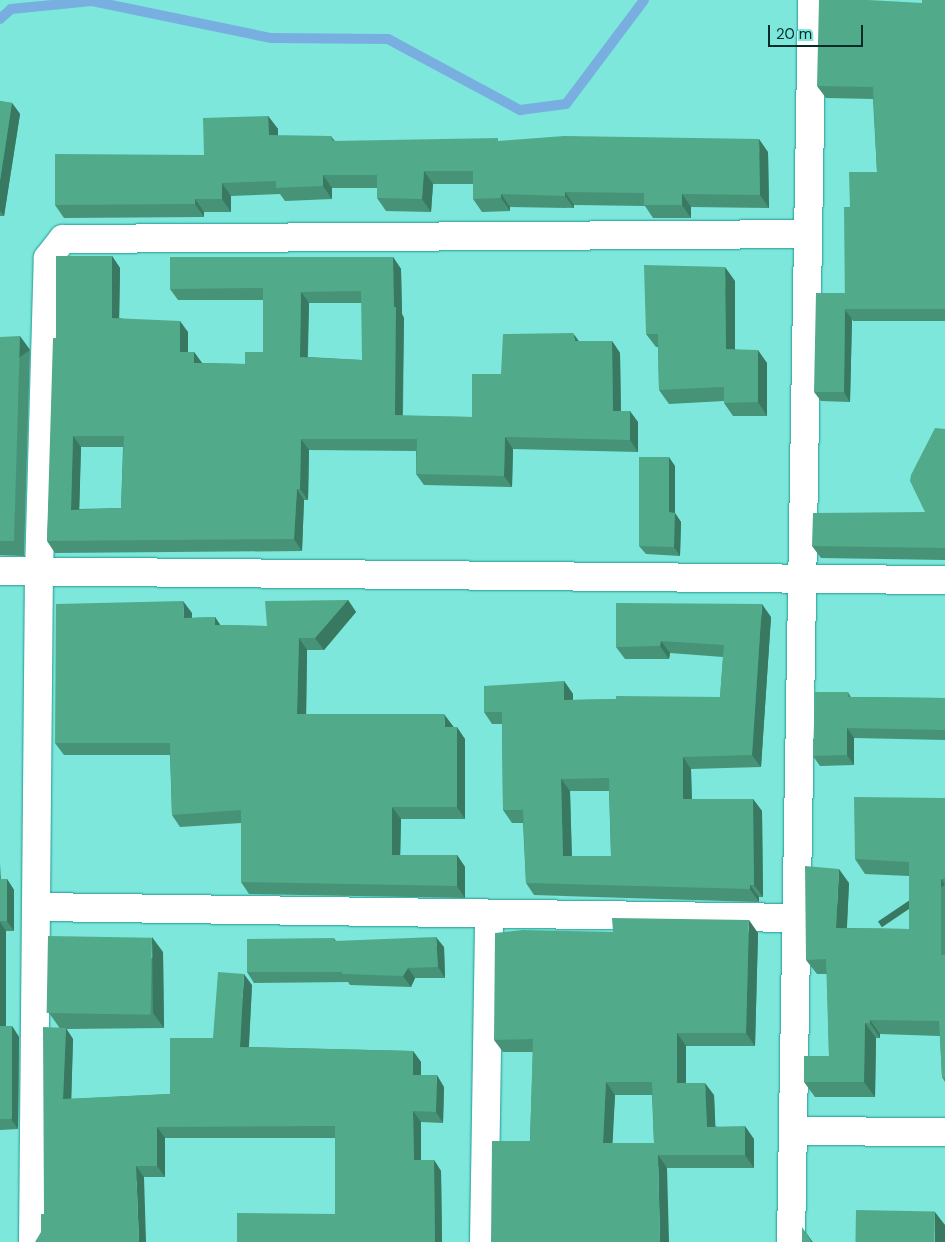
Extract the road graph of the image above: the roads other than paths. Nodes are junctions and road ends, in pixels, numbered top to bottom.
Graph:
1 (812, 0) edge
2 (808, 234) junction
3 (0, 571) edge
4 (39, 572) junction
5 (802, 579) junction
6 (945, 580) edge
7 (38, 907) junction
8 (488, 914) junction
9 (797, 918) junction
10 (793, 1131) junction
11 (945, 1132) edge
12 (33, 1242) edge
13 (484, 1242) edge
14 (791, 1242) edge

1 - 2 street
2 - 4 street
2 - 5 street
3 - 4 street
4 - 5 street
4 - 7 street
5 - 6 street
5 - 9 street
7 - 8 street
7 - 12 street
8 - 9 street
8 - 13 street
9 - 10 street
10 - 11 street
10 - 14 street

